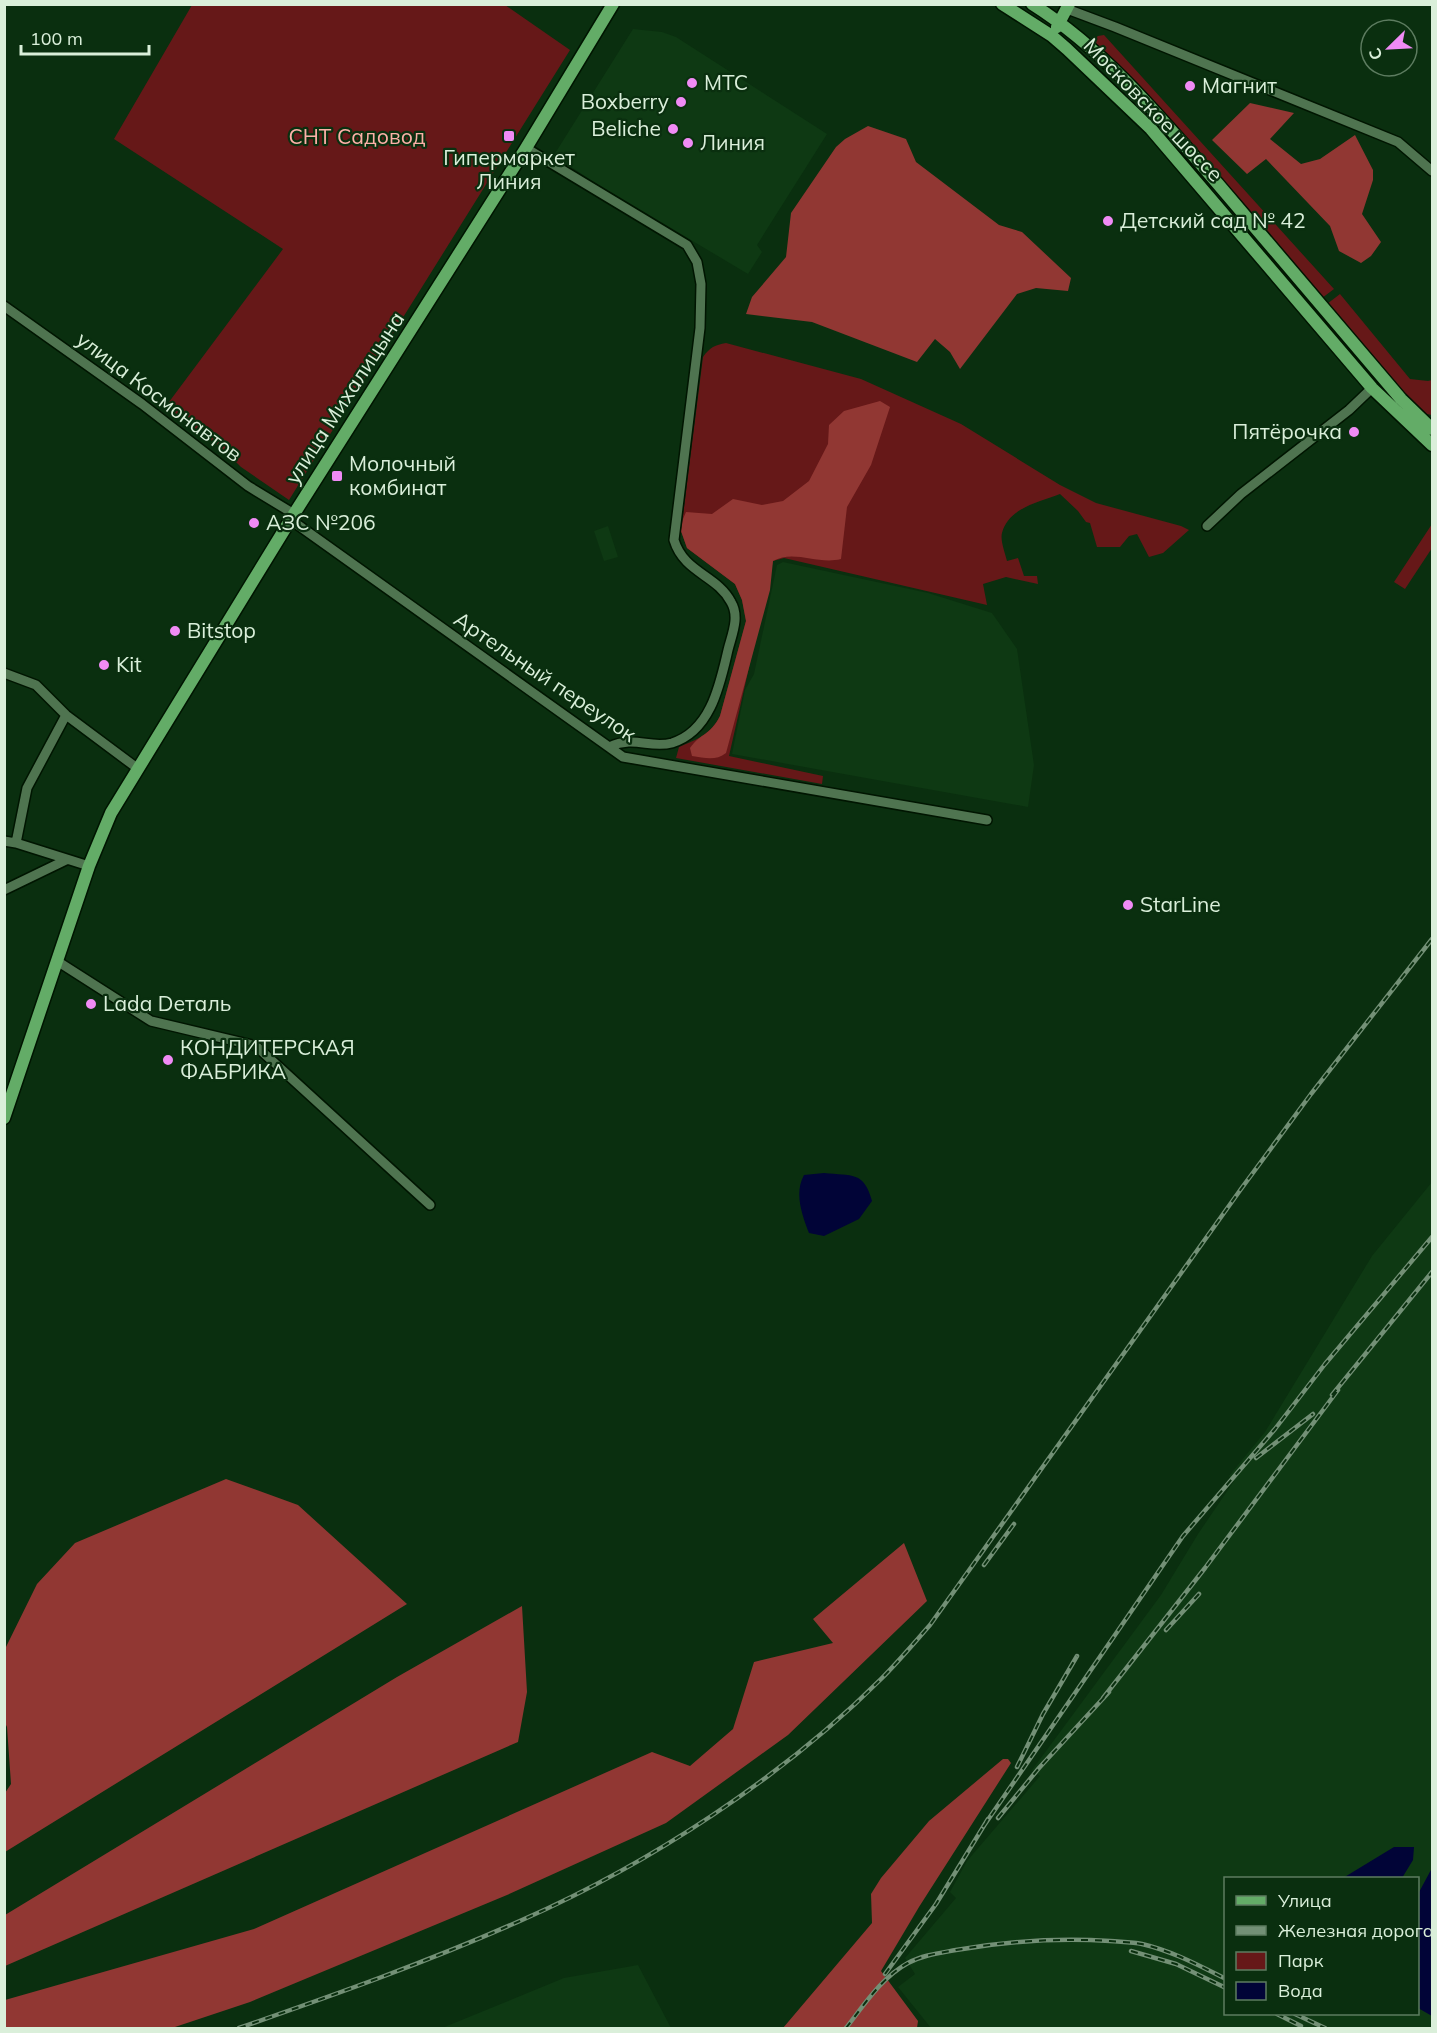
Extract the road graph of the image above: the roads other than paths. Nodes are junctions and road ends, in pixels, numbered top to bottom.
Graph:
1 (613, 4) edge
2 (1002, 4) edge
3 (1032, 4) edge
4 (1068, 7) edge
5 (1060, 22) junction
6 (1052, 36) junction
7 (526, 148) junction
8 (1432, 171) edge
9 (4, 306) edge
10 (1372, 388) junction
11 (1427, 421) edge
12 (1432, 429) edge
13 (1432, 445) edge
14 (292, 517) junction
15 (1207, 526) dead end
16 (4, 673) edge
17 (66, 715) junction
18 (609, 747) junction
19 (137, 768) junction
20 (987, 820) dead end
21 (4, 841) edge
22 (16, 843) junction
23 (66, 860) junction
24 (88, 866) junction
25 (4, 890) edge
26 (57, 961) junction
27 (4, 1118) edge
28 (430, 1205) dead end

1 - 7 main road, улица Михалицына
2 - 6 main road, Московское шоссе
3 - 5 main road, Московское шоссе
4 - 5 main road
4 - 8 street
5 - 6 main road
5 - 11 main road, Московское шоссе
6 - 10 main road, Московское шоссе
7 - 14 main road, улица Михалицына
7 - 18 street
9 - 14 street, улица Космонавтов
10 - 13 main road, Московское шоссе
10 - 15 street
11 - 12 main road, Московское шоссе
14 - 18 street, Артельный переулок
14 - 19 main road, улица Михалицына
16 - 17 street
17 - 19 street
17 - 22 street
18 - 20 street, Артельный переулок
19 - 24 main road, улица Михалицына
21 - 22 street
22 - 23 street
23 - 24 street
23 - 25 street
24 - 26 main road, улица Михалицына
26 - 27 main road, улица Михалицына
26 - 28 street

